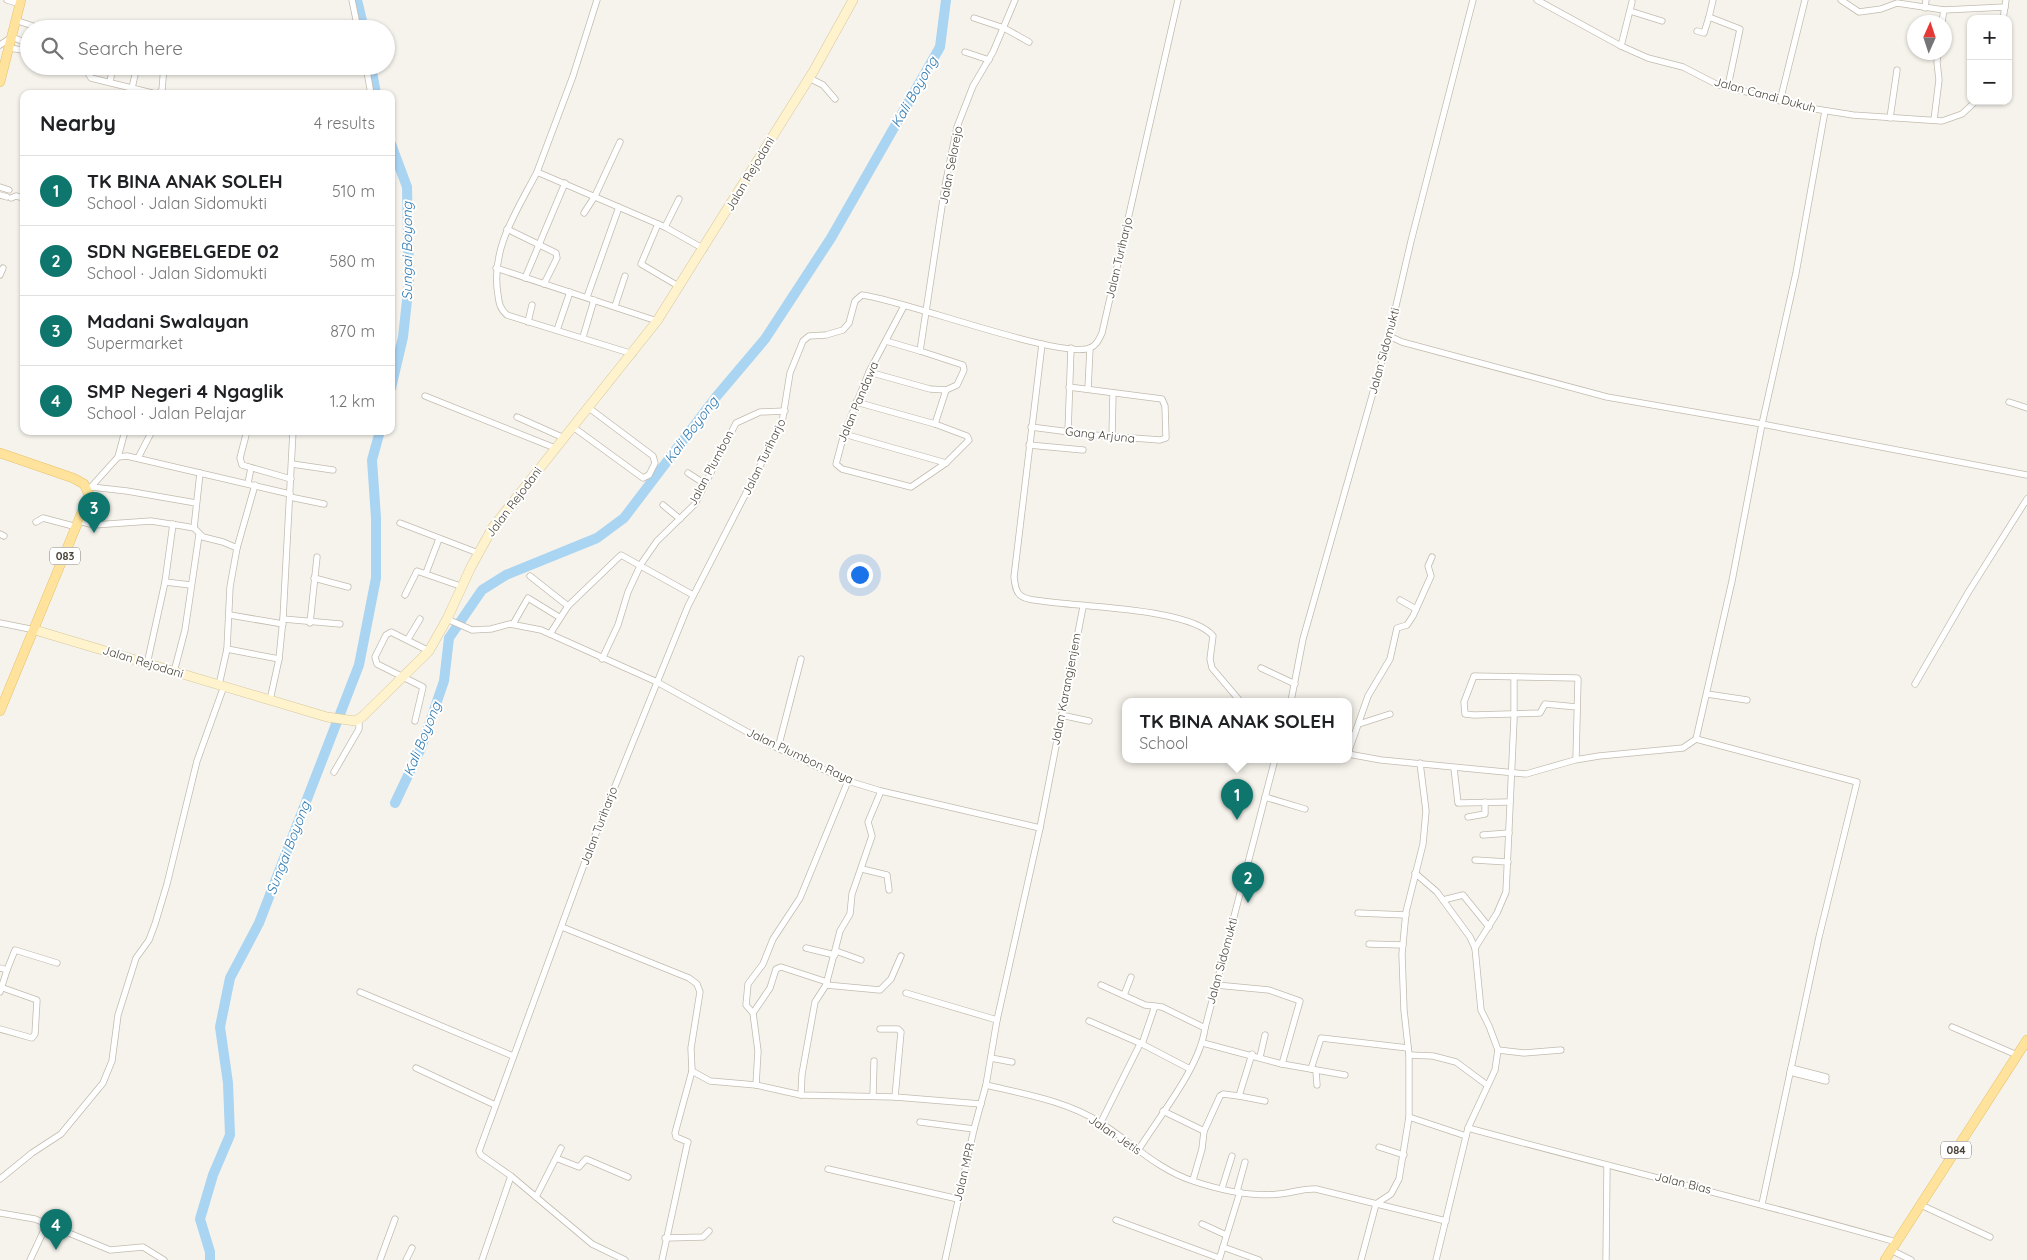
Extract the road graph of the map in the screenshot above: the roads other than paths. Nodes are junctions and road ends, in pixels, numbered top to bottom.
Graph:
1 (7, 0) edge
2 (352, 0) edge
3 (597, 0) edge
4 (853, 0) edge
5 (1015, 0) edge
6 (1178, 0) edge
7 (1472, 0) edge
8 (1537, 0) edge
9 (1713, 0) edge
10 (1805, 0) edge
11 (1842, 0) edge
12 (1926, 0) edge
13 (2006, 0) edge
14 (20, 2) edge
15 (1632, 2) dead end
16 (1551, 3) edge
17 (2005, 7) junction
18 (1926, 8) junction
19 (1630, 10) junction
20 (1944, 10) junction
21 (1943, 15) edge
22 (2004, 15) edge
23 (1709, 17) junction
24 (974, 18) dead end
25 (15, 20) junction
26 (356, 20) edge
27 (1662, 21) dead end
28 (20, 22) edge
29 (1004, 28) junction
30 (1697, 31) dead end
31 (12, 37) junction
32 (20, 40) edge
33 (1029, 42) dead end
34 (0, 44) edge
35 (1622, 46) junction
36 (9, 48) junction
37 (20, 50) edge
38 (965, 52) dead end
39 (989, 60) junction
40 (1937, 60) edge
41 (1897, 70) dead end
42 (89, 75) edge
43 (111, 75) edge
44 (135, 75) edge
45 (163, 75) edge
46 (368, 75) edge
47 (811, 75) junction
48 (0, 82) edge
49 (110, 82) junction
50 (1728, 86) junction
51 (132, 88) junction
52 (140, 90) edge
53 (162, 90) edge
54 (370, 90) edge
55 (835, 99) dead end
56 (1780, 101) junction
57 (1972, 105) edge
58 (1825, 111) junction
59 (1890, 118) junction
60 (1934, 120) junction
61 (620, 142) dead end
62 (537, 172) junction
63 (565, 183) junction
64 (0, 187) edge
65 (11, 194) junction
66 (0, 195) edge
67 (595, 196) junction
68 (20, 197) edge
69 (679, 199) dead end
70 (619, 207) junction
71 (584, 213) dead end
72 (658, 224) junction
73 (665, 227) junction
74 (507, 229) junction
75 (539, 245) junction
76 (704, 250) junction
77 (3, 268) dead end
78 (496, 268) junction
79 (0, 275) edge
80 (625, 276) dead end
81 (526, 278) junction
82 (544, 284) junction
83 (680, 287) junction
84 (570, 292) junction
85 (587, 297) junction
86 (594, 300) junction
87 (532, 305) dead end
88 (615, 306) junction
89 (904, 306) junction
90 (927, 312) junction
91 (657, 321) junction
92 (528, 322) junction
93 (557, 330) junction
94 (1390, 336) junction
95 (583, 337) junction
96 (886, 340) junction
97 (1042, 344) junction
98 (1071, 348) junction
99 (1090, 348) junction
100 (920, 351) junction
101 (633, 354) junction
102 (869, 372) junction
103 (1069, 387) junction
104 (946, 390) junction
105 (1088, 390) junction
106 (1113, 393) junction
107 (425, 396) dead end
108 (856, 402) junction
109 (2008, 402) dead end
110 (589, 408) junction
111 (2027, 408) edge
112 (785, 410) junction
113 (517, 417) dead end
114 (935, 424) junction
115 (1762, 424) junction
116 (573, 427) junction
117 (1031, 427) junction
118 (1068, 432) junction
119 (844, 434) junction
120 (124, 435) edge
121 (150, 435) edge
122 (246, 435) edge
123 (293, 435) edge
124 (1112, 437) junction
125 (564, 438) junction
126 (1029, 445) junction
127 (556, 448) junction
128 (1083, 450) dead end
129 (0, 453) edge
130 (118, 457) junction
131 (138, 458) junction
132 (946, 463) junction
133 (292, 464) junction
134 (251, 468) junction
135 (333, 470) dead end
136 (200, 473) junction
137 (688, 473) dead end
138 (2027, 476) edge
139 (291, 479) junction
140 (248, 483) junction
141 (705, 484) junction
142 (255, 485) junction
143 (89, 488) junction
144 (290, 495) junction
145 (2027, 499) edge
146 (196, 503) junction
147 (324, 504) dead end
148 (663, 504) dead end
149 (680, 519) junction
150 (36, 522) dead end
151 (400, 523) dead end
152 (78, 524) junction
153 (173, 524) junction
154 (194, 528) junction
155 (199, 535) junction
156 (439, 539) junction
157 (236, 548) junction
158 (478, 554) junction
159 (317, 557) dead end
160 (1432, 557) dead end
161 (640, 566) junction
162 (426, 573) junction
163 (530, 576) dead end
164 (314, 578) junction
165 (165, 582) junction
166 (191, 585) junction
167 (348, 587) dead end
168 (463, 587) junction
169 (693, 595) junction
170 (405, 596) dead end
171 (1400, 600) dead end
172 (568, 606) junction
173 (1083, 606) junction
174 (1416, 609) junction
175 (230, 615) junction
176 (559, 618) junction
177 (420, 619) dead end
178 (449, 620) junction
179 (283, 622) junction
180 (310, 622) junction
181 (0, 623) edge
182 (340, 624) dead end
183 (513, 624) junction
184 (35, 630) junction
185 (550, 634) junction
186 (408, 639) junction
187 (227, 649) junction
188 (428, 650) junction
189 (602, 659) junction
190 (801, 659) dead end
191 (279, 660) junction
192 (147, 664) junction
193 (1261, 668) dead end
194 (174, 672) junction
195 (402, 678) junction
196 (1514, 678) junction
197 (657, 682) junction
198 (1295, 684) junction
199 (1915, 684) dead end
200 (222, 686) junction
201 (4, 691) edge
202 (1707, 694) junction
203 (1237, 698) edge
204 (1292, 698) edge
205 (270, 700) junction
206 (1746, 700) dead end
207 (1577, 707) junction
208 (0, 711) edge
209 (1514, 713) junction
210 (1390, 714) dead end
211 (1061, 715) junction
212 (354, 720) junction
213 (415, 721) dead end
214 (1089, 721) dead end
215 (1358, 724) junction
216 (1696, 739) junction
217 (1352, 742) edge
218 (778, 748) junction
219 (1352, 755) edge
220 (1576, 759) junction
221 (1274, 763) edge
222 (1420, 763) junction
223 (1454, 768) junction
224 (334, 772) dead end
225 (1510, 774) junction
226 (848, 781) junction
227 (881, 791) junction
228 (1265, 797) junction
229 (1486, 802) junction
230 (1509, 802) junction
231 (1305, 809) dead end
232 (1468, 817) dead end
233 (1040, 828) junction
234 (1509, 834) junction
235 (1483, 835) dead end
236 (1475, 860) dead end
237 (1508, 862) junction
238 (862, 869) junction
239 (1415, 873) junction
240 (889, 890) dead end
241 (1443, 900) junction
242 (1358, 913) dead end
243 (1406, 915) junction
244 (562, 927) junction
245 (1489, 927) junction
246 (1369, 944) dead end
247 (1403, 945) junction
248 (806, 948) dead end
249 (1475, 948) junction
250 (835, 953) junction
251 (901, 956) dead end
252 (861, 960) dead end
253 (57, 963) dead end
254 (0, 968) edge
255 (7, 970) junction
256 (1131, 977) dead end
257 (827, 984) junction
258 (1101, 985) dead end
259 (1216, 985) junction
260 (1, 990) edge
261 (360, 992) dead end
262 (906, 993) dead end
263 (1124, 995) junction
264 (1155, 1006) junction
265 (753, 1013) junction
266 (997, 1020) junction
267 (1089, 1021) dead end
268 (1952, 1027) dead end
269 (1205, 1028) junction
270 (0, 1029) edge
271 (880, 1029) dead end
272 (1266, 1035) dead end
273 (2027, 1040) edge
274 (1203, 1043) junction
275 (1141, 1044) junction
276 (1408, 1048) junction
277 (1498, 1050) junction
278 (1561, 1050) dead end
279 (1252, 1054) junction
280 (1410, 1055) junction
281 (2017, 1055) junction
282 (513, 1056) junction
283 (1260, 1057) junction
284 (991, 1058) junction
285 (874, 1062) dead end
286 (1012, 1062) dead end
287 (1282, 1064) junction
288 (416, 1068) dead end
289 (1190, 1069) junction
290 (1314, 1070) junction
291 (1790, 1070) junction
292 (692, 1071) junction
293 (1345, 1075) dead end
294 (1826, 1079) dead end
295 (756, 1085) junction
296 (986, 1085) junction
297 (1317, 1085) dead end
298 (1488, 1085) junction
299 (801, 1095) junction
300 (873, 1096) junction
301 (895, 1096) junction
302 (1239, 1096) junction
303 (1265, 1101) dead end
304 (981, 1104) junction
305 (495, 1105) junction
306 (1163, 1111) junction
307 (1410, 1117) junction
308 (920, 1122) dead end
309 (1101, 1122) junction
310 (1468, 1128) junction
311 (974, 1129) junction
312 (1204, 1131) junction
313 (1466, 1136) junction
314 (1379, 1147) dead end
315 (561, 1148) dead end
316 (1139, 1149) junction
317 (1404, 1155) junction
318 (1232, 1156) dead end
319 (556, 1158) junction
320 (1244, 1162) dead end
321 (1607, 1166) junction
322 (828, 1169) dead end
323 (511, 1176) junction
324 (628, 1177) dead end
325 (0, 1179) edge
326 (1192, 1180) junction
327 (1222, 1188) junction
328 (1238, 1192) junction
329 (536, 1197) junction
330 (958, 1199) junction
331 (1376, 1204) junction
332 (1762, 1204) junction
333 (1921, 1205) junction
334 (0, 1212) edge
335 (395, 1219) dead end
336 (1116, 1220) dead end
337 (1446, 1221) junction
338 (1202, 1224) dead end
339 (46, 1226) junction
340 (709, 1231) dead end
341 (1226, 1235) junction
342 (1990, 1237) dead end
343 (665, 1238) junction
344 (1894, 1246) junction
345 (1223, 1247) junction
346 (412, 1248) dead end
347 (1219, 1259) edge
348 (30, 1260) edge
349 (164, 1260) edge
350 (380, 1260) edge
351 (406, 1260) edge
352 (482, 1260) edge
353 (625, 1260) edge
354 (662, 1260) edge
355 (945, 1260) edge
356 (1260, 1260) edge
357 (1361, 1260) edge
358 (1436, 1260) edge
359 (1606, 1260) edge
360 (1885, 1260) edge
361 (1911, 1260) edge

1 - 14 street
2 - 26 street
3 - 62 street
4 - 47 main road, Jalan Rejodani
5 - 29 street, Jalan Selorejo
6 - 99 street, Jalan Turiharjo
7 - 94 street, Jalan Sidomukti
8 - 16 street, Jalan Candi Dukuh
9 - 23 street
10 - 56 street
11 - 18 street
12 - 18 street
13 - 17 street
14 - 25 main road
15 - 19 street
16 - 35 street, Jalan Candi Dukuh
17 - 20 street
17 - 22 street
18 - 20 street
19 - 27 street
19 - 35 street
20 - 21 street
23 - 30 street
23 - 50 street
24 - 29 street
25 - 28 street
25 - 31 main road
29 - 33 street
29 - 39 street, Jalan Selorejo
31 - 32 street
31 - 34 street
31 - 36 main road
35 - 50 street, Jalan Candi Dukuh
36 - 37 street
36 - 48 main road
38 - 39 street
39 - 90 street, Jalan Selorejo
40 - 60 street
41 - 59 street
42 - 49 street
43 - 49 street
44 - 51 street
45 - 53 street
46 - 54 street
47 - 55 street
47 - 76 main road, Jalan Rejodani
49 - 51 street
50 - 56 street, Jalan Candi Dukuh
51 - 52 street
56 - 58 street, Jalan Candi Dukuh
57 - 60 street, Jalan Candi Dukuh
58 - 59 street, Jalan Candi Dukuh
58 - 115 street
59 - 60 street, Jalan Candi Dukuh
61 - 67 street
62 - 63 street
62 - 74 street
63 - 67 street
63 - 75 street
64 - 65 street
65 - 66 street
65 - 68 street
67 - 70 street
67 - 71 street
69 - 73 street
70 - 72 street
70 - 85 street
72 - 73 street
72 - 83 street
73 - 76 street
74 - 75 street
74 - 78 street
75 - 81 street
75 - 82 street
76 - 83 main road, Jalan Rejodani
77 - 79 street
78 - 81 street
78 - 92 street
80 - 88 street
81 - 82 street
82 - 84 street
83 - 91 main road, Jalan Rejodani
84 - 85 street
84 - 93 street
85 - 86 street
86 - 88 street
86 - 95 street
87 - 92 street
88 - 91 street
89 - 90 street, Jalan Turiharjo
89 - 96 street, Jalan Pandawa
89 - 112 street, Jalan Turiharjo
90 - 97 street, Jalan Turiharjo
90 - 100 street, Jalan Selorejo
91 - 101 main road, Jalan Rejodani
92 - 93 street
93 - 95 street
94 - 115 street
94 - 198 street, Jalan Sidomukti
95 - 101 street
96 - 100 street
96 - 102 street, Jalan Pandawa
97 - 98 street, Jalan Turiharjo
97 - 117 street
98 - 99 street, Jalan Turiharjo
98 - 103 street
99 - 105 street
100 - 104 street
101 - 110 main road, Jalan Rejodani
102 - 104 street
102 - 108 street, Jalan Pandawa
103 - 105 street
103 - 118 street
104 - 114 street
105 - 106 street
106 - 124 street
106 - 124 street, Gang Arjuna
107 - 127 street
108 - 114 street
108 - 119 street, Jalan Pandawa
109 - 111 street
110 - 116 main road, Jalan Rejodani
110 - 116 street
112 - 141 street, Jalan Plumbon
112 - 169 street, Jalan Turiharjo
113 - 125 street
114 - 132 street
115 - 138 street
115 - 202 street
116 - 125 main road, Jalan Rejodani
117 - 118 street, Gang Arjuna
117 - 126 street
118 - 124 street, Gang Arjuna
119 - 132 street
119 - 132 street, Jalan Pandawa
120 - 130 street
121 - 131 street
122 - 134 street
123 - 133 street
125 - 127 main road, Jalan Rejodani
126 - 128 street
126 - 173 street
127 - 158 main road, Jalan Rejodani
129 - 143 main road
130 - 131 street
130 - 143 street
131 - 136 street
133 - 135 street
133 - 139 street
134 - 139 street
134 - 140 street
136 - 140 street
136 - 146 street
137 - 141 street
139 - 144 street
140 - 142 street
141 - 149 street, Jalan Plumbon
142 - 144 street
142 - 157 street
143 - 146 street
143 - 152 main road, 083
144 - 147 street
144 - 179 street
145 - 199 street
146 - 154 street
148 - 149 street
149 - 161 street, Jalan Plumbon
150 - 152 street
151 - 156 street
152 - 153 street
152 - 184 main road, 083
153 - 154 street
153 - 165 street
154 - 155 street
155 - 157 street
155 - 166 street
156 - 158 street
156 - 162 street
157 - 175 street
158 - 168 main road, Jalan Rejodani
159 - 164 street
160 - 174 street
161 - 169 street
161 - 172 street
161 - 189 street, Jalan Plumbon
162 - 168 street
162 - 170 street
163 - 172 street
164 - 167 street
164 - 180 street
165 - 166 street
165 - 192 street
166 - 194 street
168 - 178 main road, Jalan Rejodani
169 - 197 street, Jalan Turiharjo
171 - 174 street
172 - 176 street
173 - 203 street
173 - 211 street, Jalan Karangjenjem
174 - 215 street
175 - 179 street
175 - 187 street
176 - 183 street
176 - 185 street
177 - 186 street
178 - 183 street
178 - 188 main road, Jalan Rejodani
179 - 180 street
179 - 191 street
180 - 182 street
181 - 184 street
183 - 185 street, Jalan Plumbon Raya
184 - 192 main road, Jalan Rejodani
184 - 201 main road, 083
185 - 189 street, Jalan Plumbon Raya
186 - 188 street
186 - 195 street
187 - 191 street
187 - 200 street
188 - 195 main road, Jalan Rejodani
189 - 197 street, Jalan Plumbon Raya
190 - 218 street
191 - 205 street
192 - 194 main road, Jalan Rejodani
193 - 198 street
194 - 200 main road, Jalan Rejodani
195 - 212 main road, Jalan Rejodani
195 - 213 street
196 - 207 street
196 - 209 street
196 - 209 street
197 - 218 street, Jalan Plumbon Raya
197 - 244 street, Jalan Turiharjo
198 - 204 street, Jalan Sidomukti
200 - 205 main road, Jalan Rejodani
200 - 325 street
201 - 208 main road, 083
202 - 206 street
202 - 216 street
205 - 212 main road, Jalan Rejodani
207 - 209 street
207 - 220 street
209 - 225 street
210 - 215 street
211 - 214 street
211 - 233 street, Jalan Karangjenjem
212 - 224 street
215 - 217 street
216 - 220 street
216 - 291 street
218 - 226 street, Jalan Plumbon Raya
219 - 222 street
220 - 225 street
221 - 228 street, Jalan Sidomukti
222 - 223 street
222 - 239 street
223 - 225 street
223 - 229 street
225 - 230 street
226 - 227 street, Jalan Plumbon Raya
226 - 265 street
227 - 233 street, Jalan Plumbon Raya
227 - 238 street
228 - 231 street
228 - 259 street, Jalan Sidomukti
229 - 230 street
229 - 232 street
230 - 234 street
233 - 266 street, Jalan Karangjenjem
234 - 235 street
234 - 237 street
236 - 237 street
237 - 245 street
238 - 240 street
238 - 250 street
239 - 241 street
239 - 243 street
241 - 245 street
241 - 249 street
242 - 243 street
243 - 247 street
244 - 282 street, Jalan Turiharjo
244 - 292 street
245 - 249 street
246 - 247 street
247 - 276 street
248 - 250 street
249 - 277 street
250 - 252 street
250 - 257 street
251 - 257 street
253 - 255 street
254 - 255 street
255 - 260 street
256 - 263 street
257 - 265 street
257 - 299 street
258 - 263 street
259 - 269 street, Jalan Sidomukti
259 - 287 street
260 - 270 street
261 - 282 street
262 - 266 street
263 - 264 street
264 - 269 street
264 - 275 street
265 - 295 street
266 - 284 street, Jalan Karangjenjem
267 - 275 street
268 - 281 street
269 - 274 street, Jalan Sidomukti
271 - 301 street
272 - 283 street
273 - 281 main road, 084
274 - 279 street
274 - 289 street, Jalan Sidomukti
275 - 289 street
275 - 309 street
276 - 280 street
276 - 290 street
277 - 278 street
277 - 298 street
279 - 283 street
279 - 302 street
280 - 298 street
280 - 307 street
281 - 333 main road, 084
282 - 305 street, Jalan Turiharjo
283 - 287 street
284 - 286 street
284 - 296 street, Jalan Karangjenjem
285 - 300 street
287 - 290 street
288 - 305 street
289 - 306 street, Jalan Sidomukti
290 - 293 street
290 - 297 street
291 - 294 street
291 - 332 street
292 - 295 street
292 - 343 street
295 - 299 street
296 - 304 street, Jalan MPR
296 - 309 street, Jalan Jetis
298 - 310 street
299 - 300 street
300 - 301 street
301 - 304 street
302 - 303 street
302 - 312 street
304 - 311 street, Jalan MPR
305 - 323 street, Jalan Turiharjo
306 - 312 street
306 - 316 street, Jalan Sidomukti
307 - 313 street
307 - 317 street
308 - 311 street
309 - 316 street, Jalan Jetis
310 - 313 street
310 - 321 street, Jalan Bias
311 - 330 street, Jalan MPR
312 - 326 street
313 - 337 street
314 - 317 street
315 - 319 street
316 - 326 street, Jalan Jetis
317 - 331 street
318 - 327 street
319 - 324 street
319 - 329 street
320 - 328 street
321 - 332 street, Jalan Bias
321 - 359 street
322 - 330 street
323 - 329 street
323 - 352 street
326 - 327 street, Jalan Jetis
327 - 328 street, Jalan Jetis
328 - 331 street, Jalan Jetis
328 - 341 street
329 - 353 street
330 - 355 street, Jalan MPR
331 - 337 street
331 - 357 street
332 - 344 street, Jalan Bias
333 - 342 street
333 - 344 main road, 084
334 - 339 street
335 - 350 street
336 - 347 street
337 - 358 street
338 - 341 street
339 - 348 street
339 - 349 street
340 - 343 street
341 - 345 street
343 - 354 street
344 - 360 main road, 084
344 - 361 street, Jalan Bias
345 - 347 street
345 - 356 street
346 - 351 street

